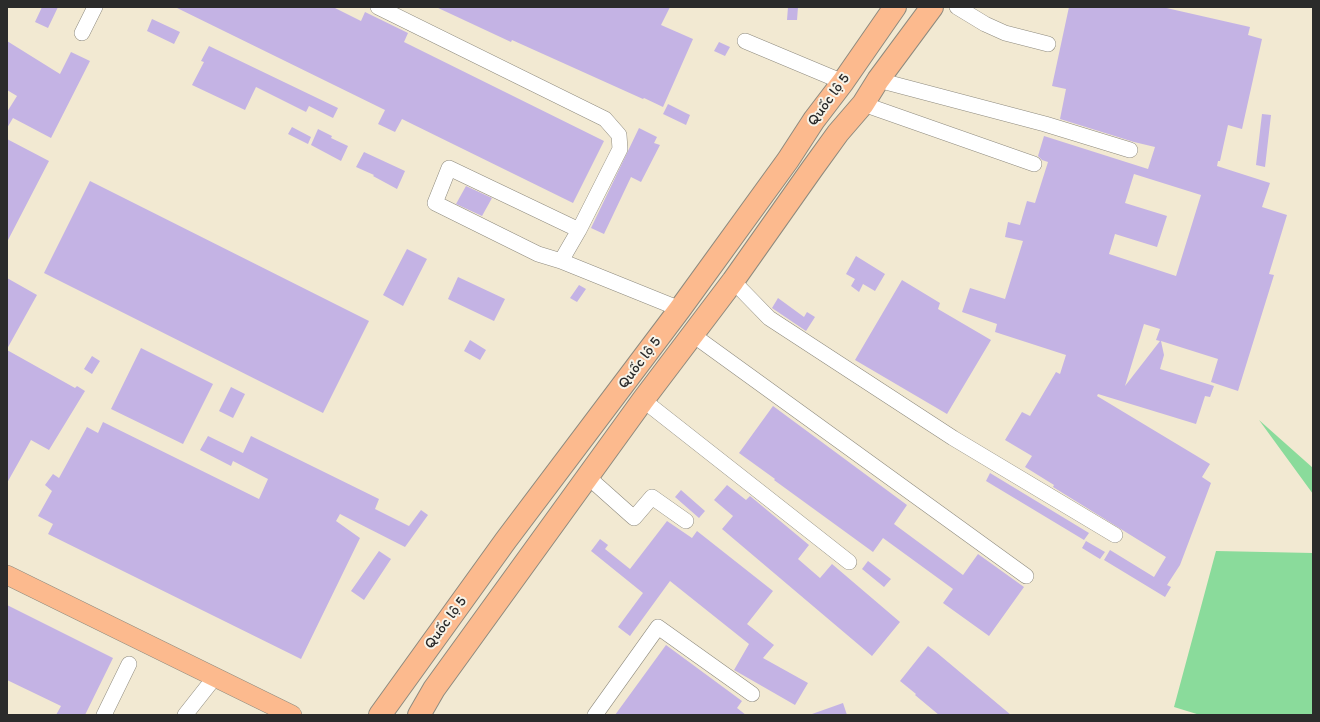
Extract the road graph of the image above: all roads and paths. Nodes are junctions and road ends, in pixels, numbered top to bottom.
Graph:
1 (95, 7) edge
2 (378, 7) edge
3 (895, 7) edge
4 (932, 7) edge
5 (957, 7) edge
6 (82, 33) dead end
7 (745, 42) dead end
8 (1048, 44) dead end
9 (878, 80) junction
10 (843, 82) junction
11 (863, 104) junction
12 (1130, 150) dead end
13 (1034, 164) dead end
14 (579, 230) junction
15 (561, 261) junction
16 (733, 281) junction
17 (680, 309) junction
18 (692, 336) junction
19 (643, 400) junction
20 (588, 477) junction
21 (686, 521) dead end
22 (1115, 535) dead end
23 (849, 562) dead end
24 (7, 575) edge
25 (1026, 576) dead end
26 (129, 664) dead end
27 (215, 677) junction
28 (752, 694) dead end
29 (104, 715) edge
30 (185, 715) edge
31 (292, 715) edge
32 (380, 715) edge
33 (420, 715) edge
34 (595, 715) edge

1 - 6 lane
2 - 14 lane
3 - 10 highway, Quốc lộ 5
4 - 9 highway, Quốc lộ 5
5 - 8 lane
7 - 10 lane
9 - 11 highway, Quốc lộ 5
9 - 12 lane
10 - 17 highway, Quốc lộ 5
11 - 13 lane
11 - 16 highway, Quốc lộ 5
14 - 15 lane
14 - 15 lane
15 - 17 lane
16 - 18 highway, Quốc lộ 5
16 - 22 lane
17 - 32 highway, Quốc lộ 5
18 - 19 highway, Quốc lộ 5
18 - 25 lane
19 - 20 highway, Quốc lộ 5
19 - 23 lane
20 - 21 lane
20 - 33 highway, Quốc lộ 5
24 - 27 main road
26 - 29 lane
27 - 30 lane
27 - 31 main road
28 - 34 lane

